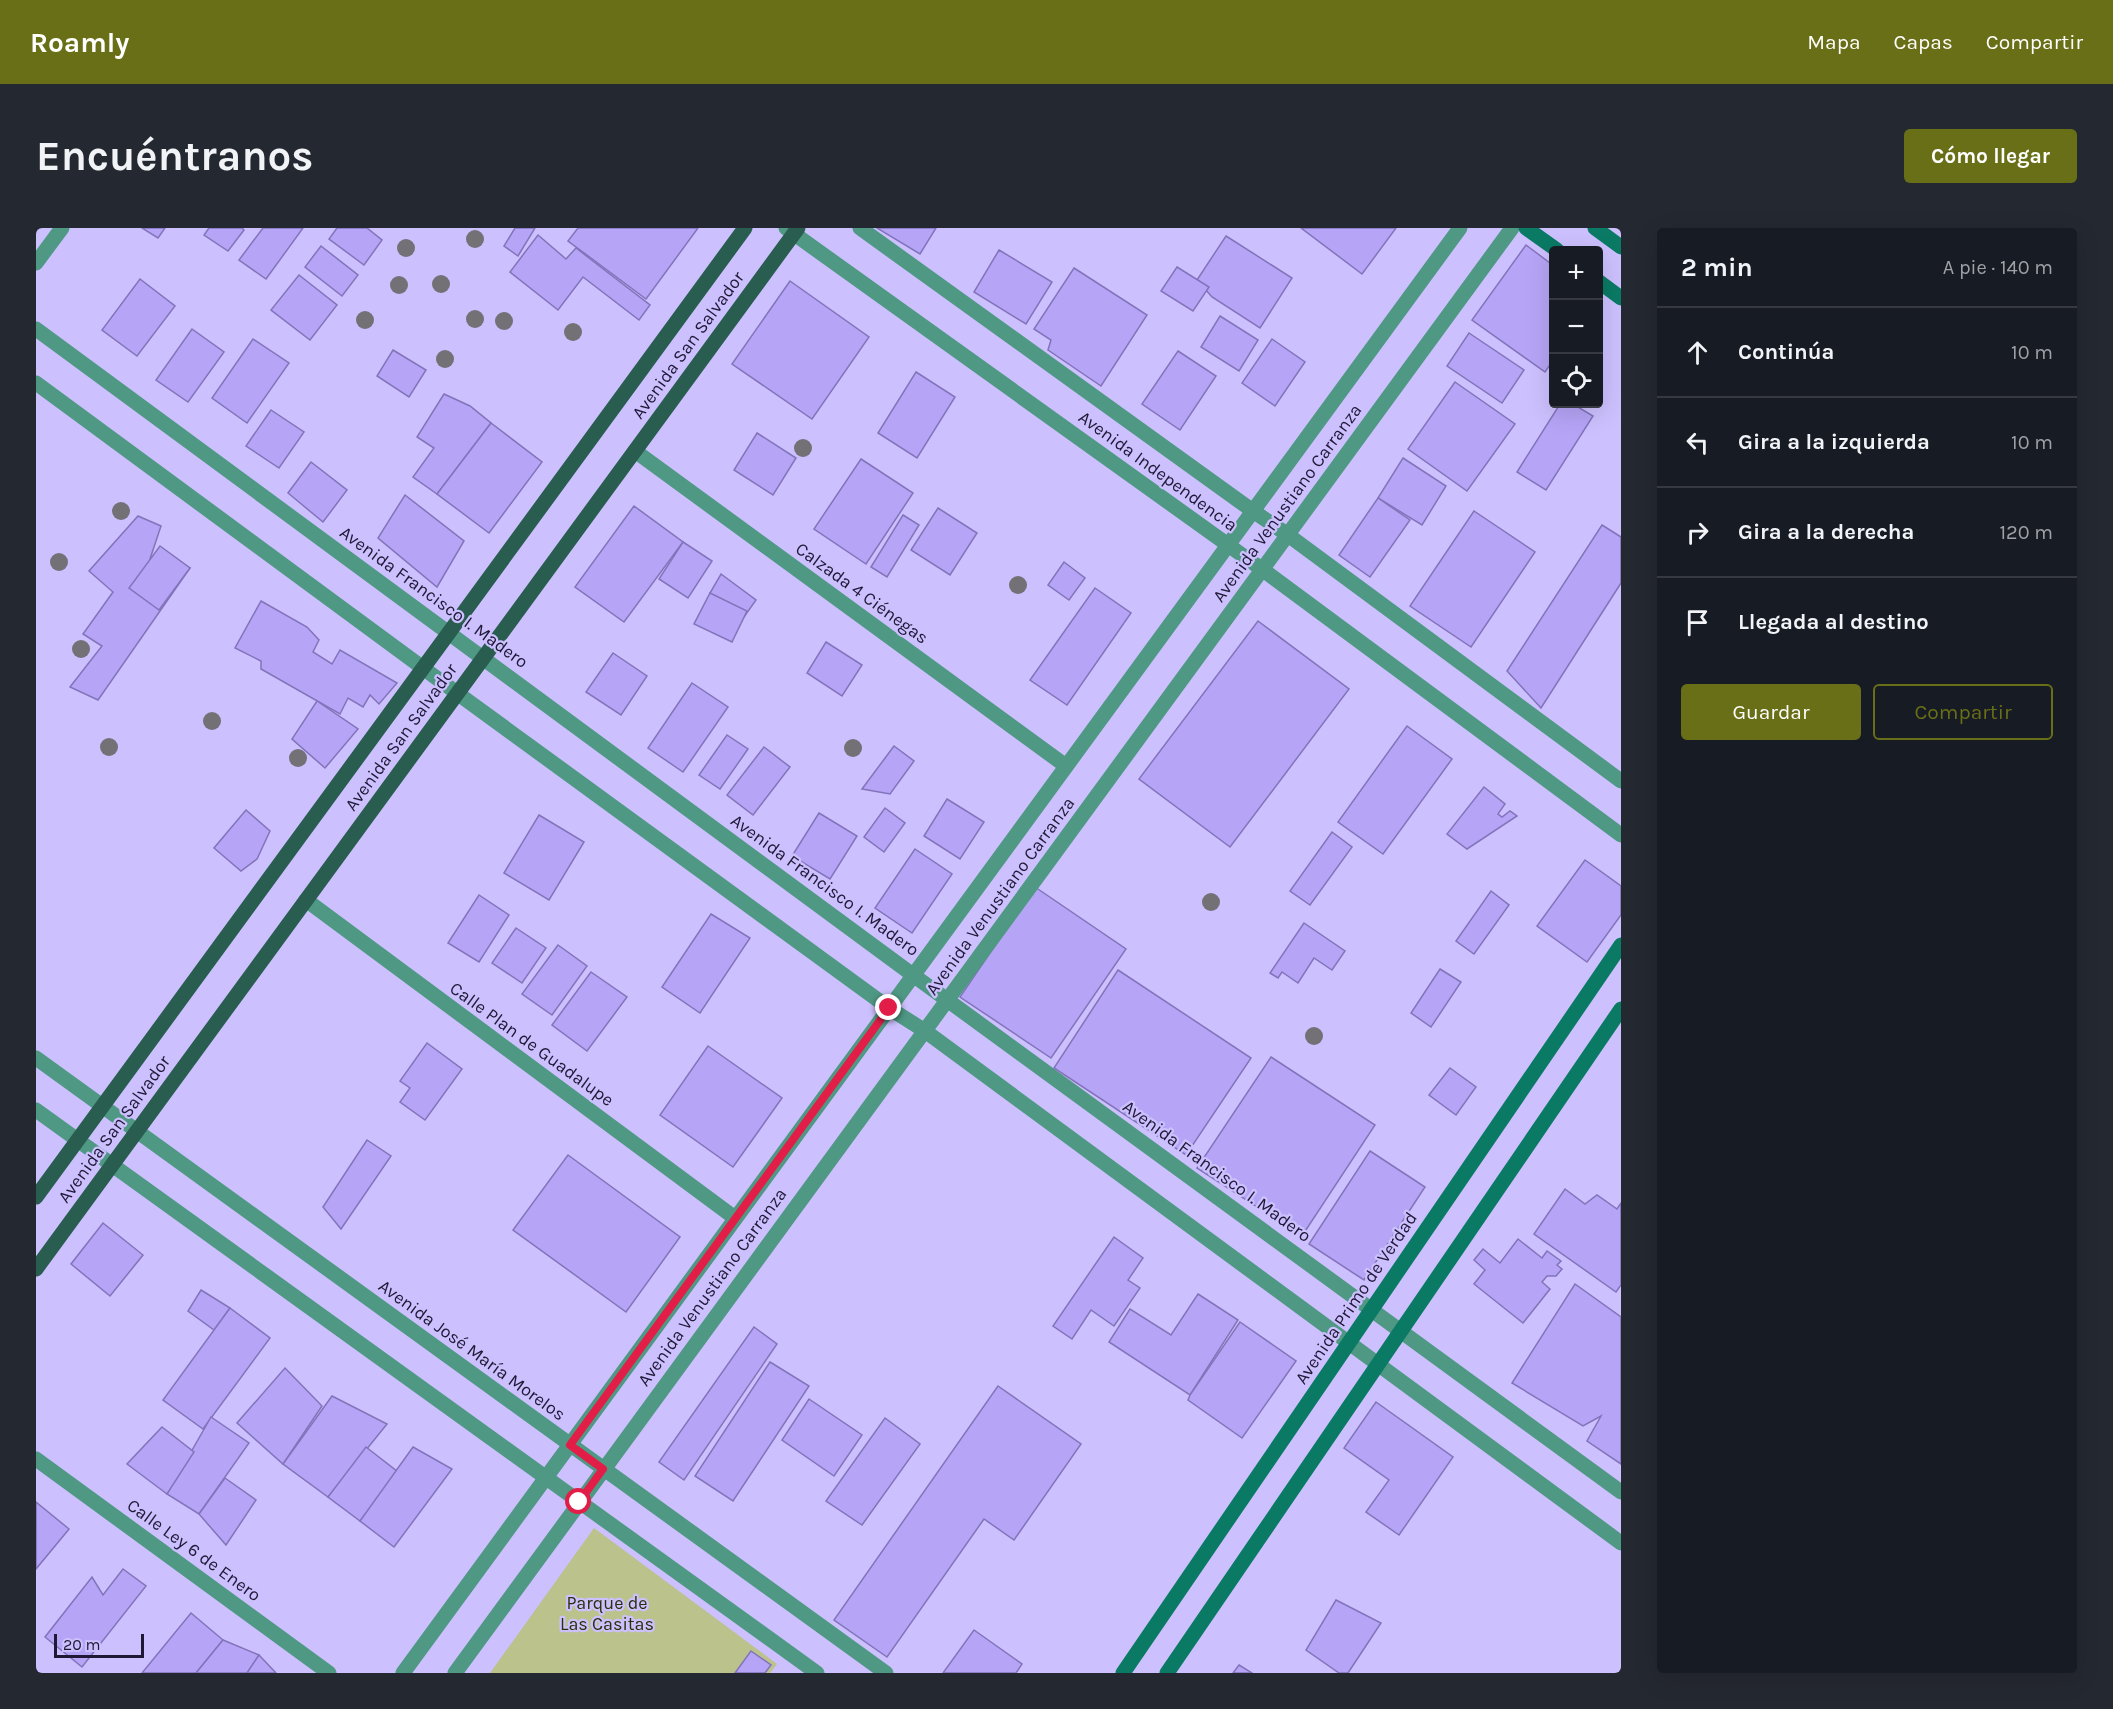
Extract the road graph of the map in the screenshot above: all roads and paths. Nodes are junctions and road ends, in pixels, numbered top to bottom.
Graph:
1 (62, 228) edge
2 (745, 228) edge
3 (860, 228) edge
4 (1460, 228) edge
5 (1512, 228) edge
6 (1526, 228) edge
7 (1595, 228) edge
8 (793, 230) edge
9 (1551, 246) edge
10 (1621, 247) edge
11 (36, 263) edge
12 (1603, 284) edge
13 (1621, 298) edge
14 (36, 328) edge
15 (36, 382) edge
16 (635, 451) junction
17 (1253, 511) junction
18 (1288, 535) junction
19 (1228, 545) junction
20 (1263, 570) junction
21 (449, 632) junction
22 (484, 657) junction
23 (423, 668) junction
24 (457, 693) junction
25 (1066, 766) junction
26 (1621, 782) edge
27 (1621, 835) edge
28 (306, 900) junction
29 (1621, 945) edge
30 (913, 975) junction
31 (949, 999) junction
32 (889, 1008) junction
33 (1621, 1009) edge
34 (925, 1032) junction
35 (36, 1058) edge
36 (102, 1107) junction
37 (36, 1110) edge
38 (136, 1132) junction
39 (78, 1141) junction
40 (112, 1166) junction
41 (36, 1197) edge
42 (735, 1218) junction
43 (36, 1269) edge
44 (1372, 1309) junction
45 (1400, 1331) junction
46 (1348, 1343) junction
47 (1377, 1364) junction
48 (570, 1445) junction
49 (36, 1459) edge
50 (603, 1469) junction
51 (545, 1478) junction
52 (1621, 1492) edge
53 (579, 1502) junction
54 (1621, 1543) edge
55 (329, 1673) edge
56 (403, 1673) edge
57 (455, 1673) edge
58 (816, 1673) edge
59 (886, 1673) edge
60 (1123, 1673) edge
61 (1167, 1673) edge

1 - 11 street
2 - 21 main road, Avenida San Salvador
3 - 17 street, Avenida Independencia
4 - 17 street, Avenida Venustiano Carranza
5 - 18 street, Avenida Venustiano Carranza
6 - 9 main road
7 - 10 main road
8 - 16 main road, Avenida San Salvador
8 - 19 street, Avenida Independencia
12 - 13 main road
14 - 21 street, Avenida Francisco I. Madero
15 - 23 street
16 - 22 main road, Avenida San Salvador
16 - 25 street, Calzada 4 Ciénegas
17 - 18 street, Avenida Independencia
17 - 19 street, Avenida Venustiano Carranza
18 - 20 street, Avenida Venustiano Carranza
18 - 26 street, Avenida Independencia
19 - 20 street, Avenida Independencia
19 - 25 street, Avenida Venustiano Carranza
20 - 27 street, Avenida Independencia
20 - 31 street, Avenida Venustiano Carranza
21 - 22 street, Avenida Francisco I. Madero
21 - 23 main road, Avenida San Salvador
22 - 24 main road, Avenida San Salvador
22 - 30 street, Avenida Francisco I. Madero
23 - 24 street
23 - 36 main road, Avenida San Salvador
24 - 28 main road, Avenida San Salvador
24 - 32 street
25 - 30 street, Avenida Venustiano Carranza
28 - 38 main road, Avenida San Salvador
28 - 42 street, Calle Plan de Guadalupe
29 - 44 main road, Avenida Primo de Verdad
30 - 31 street, Avenida Francisco I. Madero
30 - 32 street, Avenida Venustiano Carranza
31 - 34 street, Avenida Venustiano Carranza
31 - 44 street, Avenida Francisco I. Madero
32 - 34 street
32 - 42 street, Avenida Venustiano Carranza
33 - 45 main road
34 - 46 street
34 - 50 street, Avenida Venustiano Carranza
35 - 36 street, Avenida José María Morelos
36 - 38 street, Avenida José María Morelos
36 - 39 main road, Avenida San Salvador
37 - 39 street
38 - 40 main road, Avenida San Salvador
38 - 48 street, Avenida José María Morelos
39 - 40 street
39 - 41 main road, Avenida San Salvador
40 - 43 main road, Avenida San Salvador
40 - 51 street
42 - 48 street, Avenida Venustiano Carranza
44 - 45 street, Avenida Francisco I. Madero
44 - 46 main road, Avenida Primo de Verdad
45 - 47 main road
45 - 52 street, Avenida Francisco I. Madero
46 - 47 street
46 - 60 main road, Avenida Primo de Verdad
47 - 54 street
47 - 61 main road
48 - 50 street, Avenida José María Morelos
48 - 51 street, Avenida Venustiano Carranza
49 - 55 street, Calle Ley 6 de Enero
50 - 53 street, Avenida Venustiano Carranza
50 - 59 street, Avenida José María Morelos
51 - 53 street
51 - 56 street, Avenida Venustiano Carranza
53 - 57 street, Avenida Venustiano Carranza
53 - 58 street

